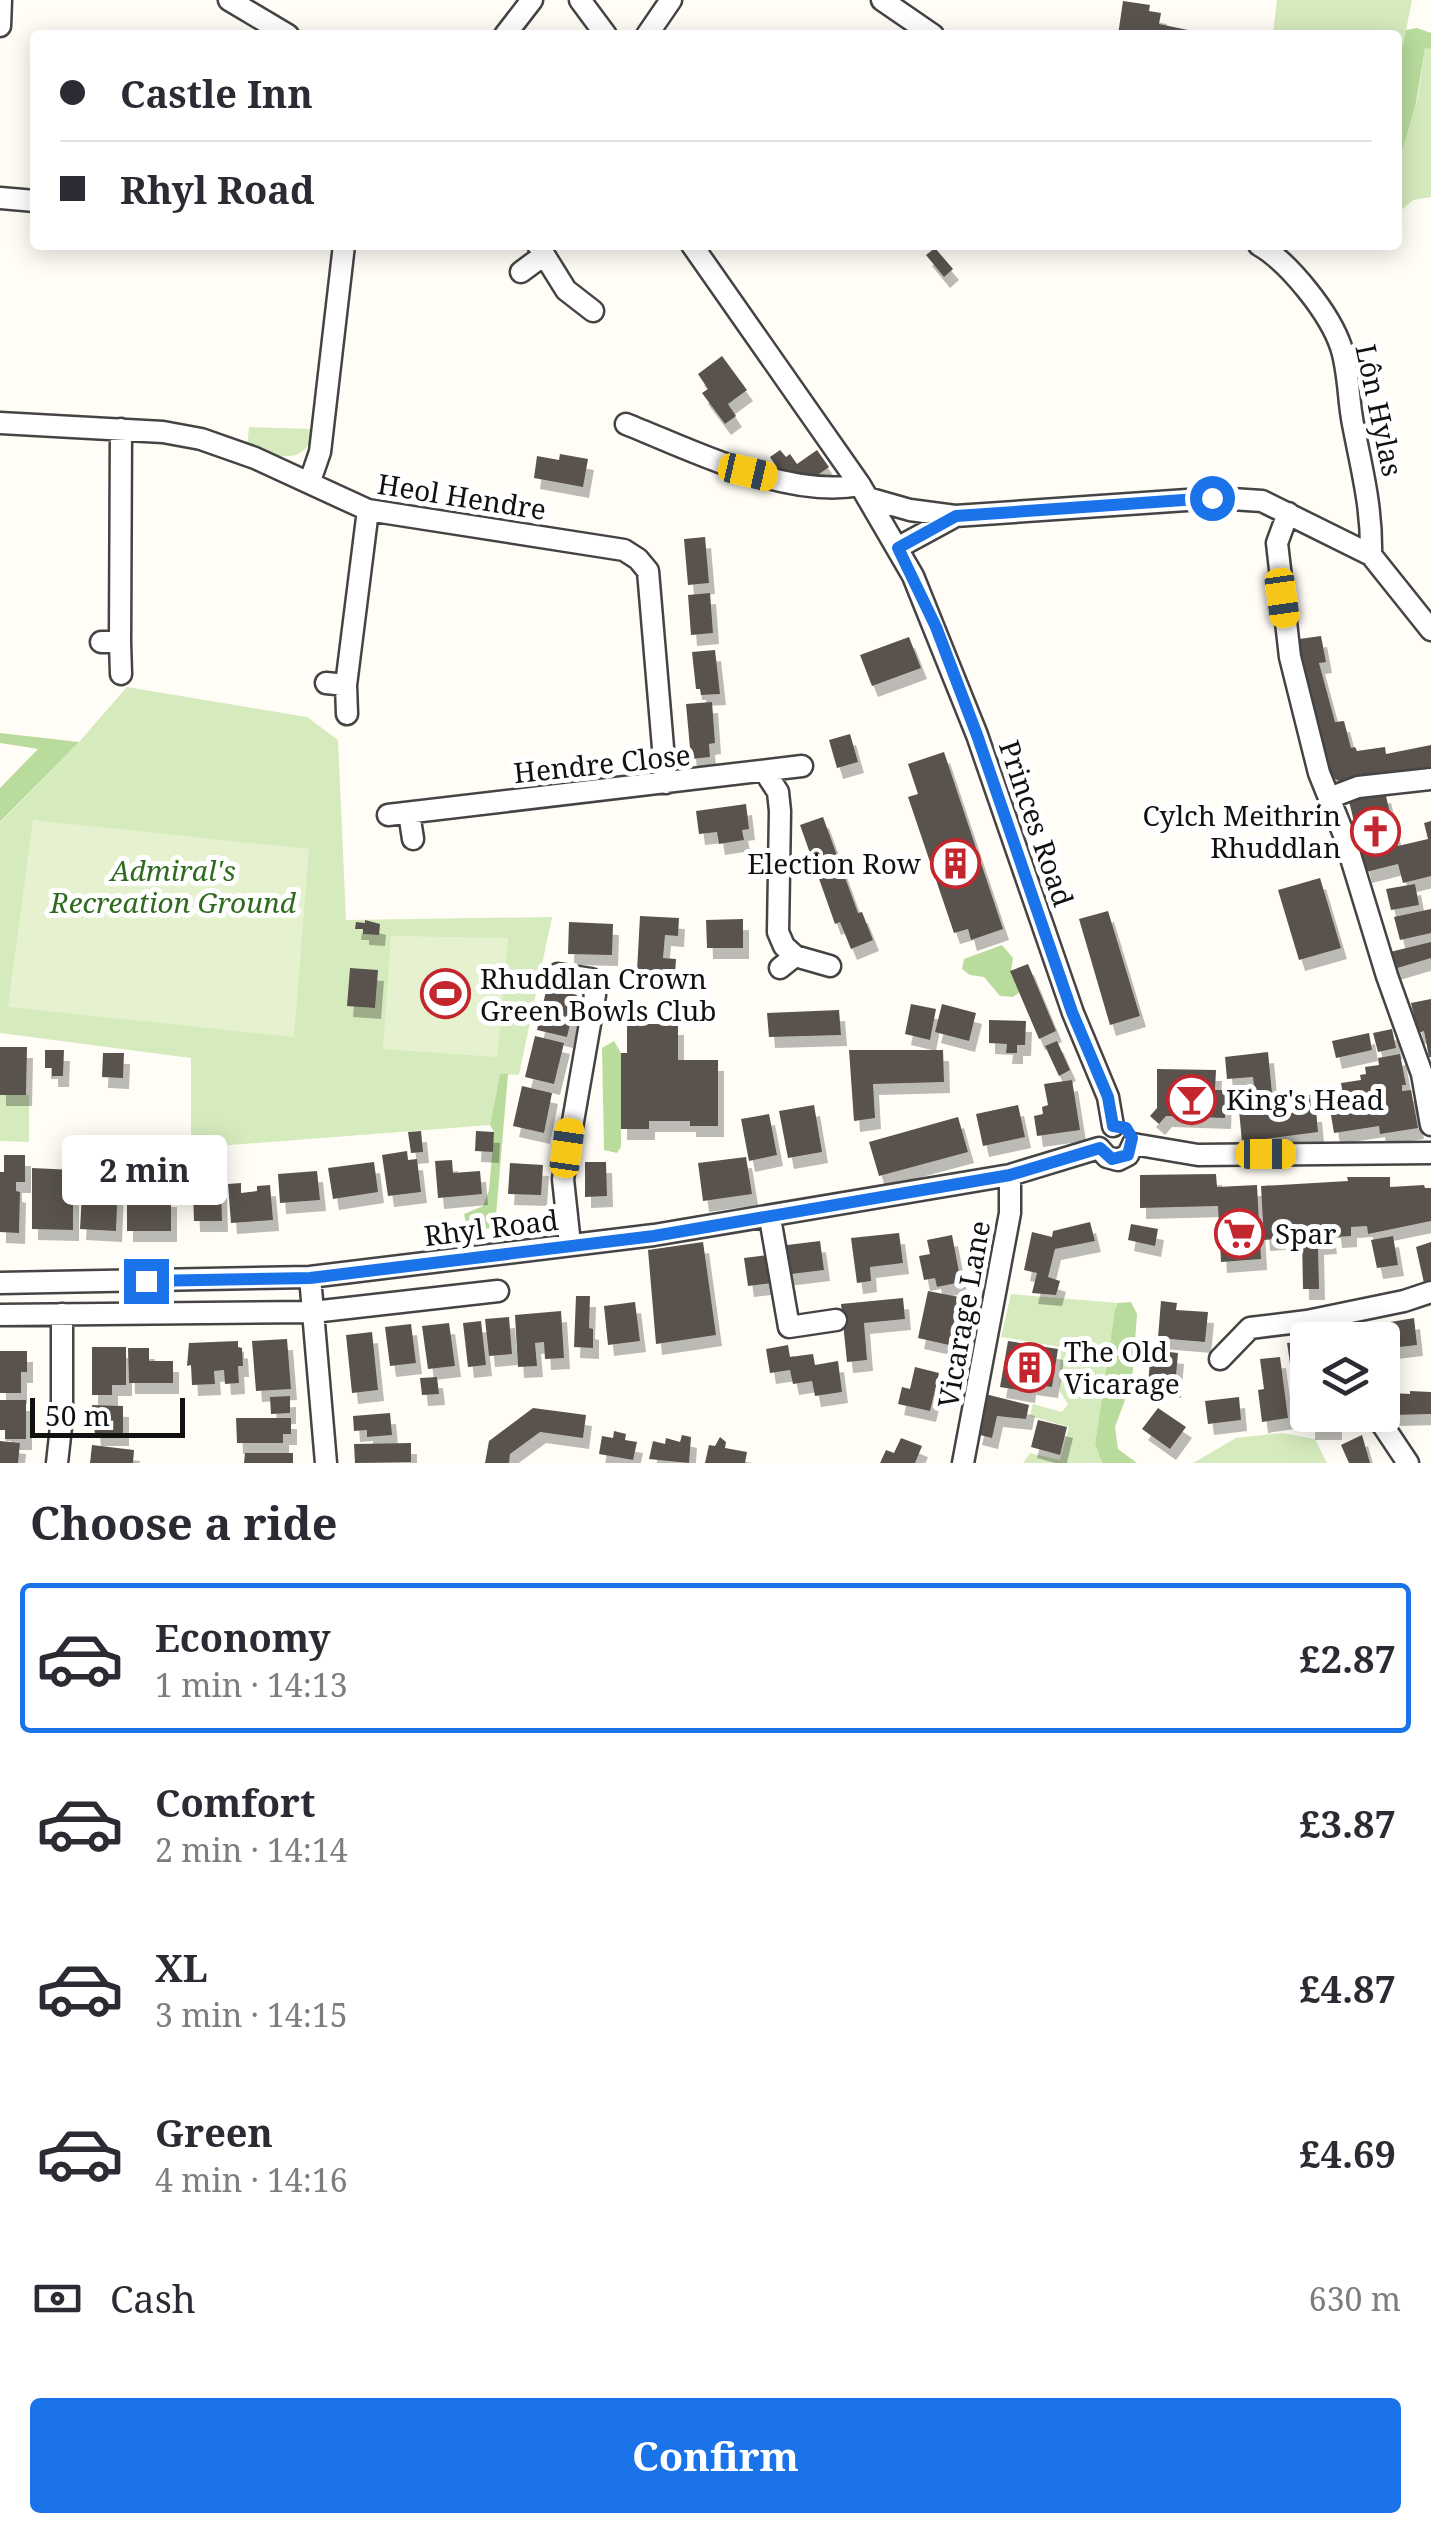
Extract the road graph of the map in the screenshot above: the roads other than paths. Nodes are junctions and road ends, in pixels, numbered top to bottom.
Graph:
1 (1, 0) edge
2 (229, 0) edge
3 (532, 0) edge
4 (580, 0) edge
5 (671, 0) edge
6 (882, 0) edge
7 (0, 26) edge
8 (280, 30) edge
9 (509, 30) edge
10 (602, 30) edge
11 (650, 30) edge
12 (927, 30) edge
13 (0, 198) edge
14 (30, 201) edge
15 (343, 250) edge
16 (541, 250) edge
17 (695, 250) edge
18 (1268, 250) edge
19 (521, 272) dead end
20 (593, 311) dead end
21 (0, 423) edge
22 (626, 424) dead end
23 (120, 428) junction
24 (310, 482) junction
25 (864, 492) junction
26 (368, 510) junction
27 (1288, 513) junction
28 (956, 516) junction
29 (898, 548) junction
30 (1371, 555) junction
31 (1431, 630) edge
32 (121, 674) dead end
33 (347, 714) dead end
34 (802, 766) dead end
35 (765, 772) junction
36 (1431, 779) edge
37 (666, 783) junction
38 (1329, 798) junction
39 (413, 839) dead end
40 (830, 966) dead end
41 (558, 974) dead end
42 (1431, 1125) edge
43 (1113, 1126) junction
44 (1133, 1144) junction
45 (1100, 1148) junction
46 (1431, 1153) edge
47 (1010, 1175) junction
48 (770, 1218) junction
49 (570, 1244) junction
50 (310, 1278) junction
51 (0, 1282) edge
52 (498, 1290) dead end
53 (1431, 1292) edge
54 (314, 1312) junction
55 (62, 1314) junction
56 (0, 1315) edge
57 (836, 1320) dead end
58 (1220, 1359) dead end
59 (1387, 1432) edge
60 (56, 1463) edge
61 (326, 1463) edge
62 (963, 1463) edge
63 (1408, 1463) edge

1 - 7 street
2 - 8 street
3 - 9 street
4 - 10 street
5 - 11 street
6 - 12 street
13 - 14 street
15 - 24 street
16 - 19 street
16 - 20 street
17 - 25 street, Princes Road
18 - 30 street, Lôn Hylas
21 - 23 street, Heol Hendre
22 - 25 street
23 - 24 street, Heol Hendre
23 - 32 street
24 - 26 street, Heol Hendre
25 - 28 street
25 - 29 street, Princes Road
26 - 33 street
26 - 37 street, Heol Hendre
27 - 28 street
27 - 30 street
27 - 38 street
28 - 29 street
29 - 43 street, Princes Road
30 - 31 street
34 - 35 street, Hendre Close
35 - 37 street, Hendre Close
35 - 40 street
36 - 38 street
37 - 39 street, Hendre Close
38 - 42 street
41 - 49 street
43 - 44 street
43 - 45 street
44 - 45 street
44 - 46 street
45 - 47 street, Rhyl Road
47 - 48 street, Rhyl Road
47 - 62 street, Vicarage Lane
48 - 49 street, Rhyl Road
48 - 57 street
49 - 50 street, Rhyl Road
50 - 51 street, Rhyl Road
50 - 54 street
52 - 54 street
53 - 58 street
54 - 55 street
54 - 61 street
55 - 56 street
55 - 60 street
59 - 63 street

